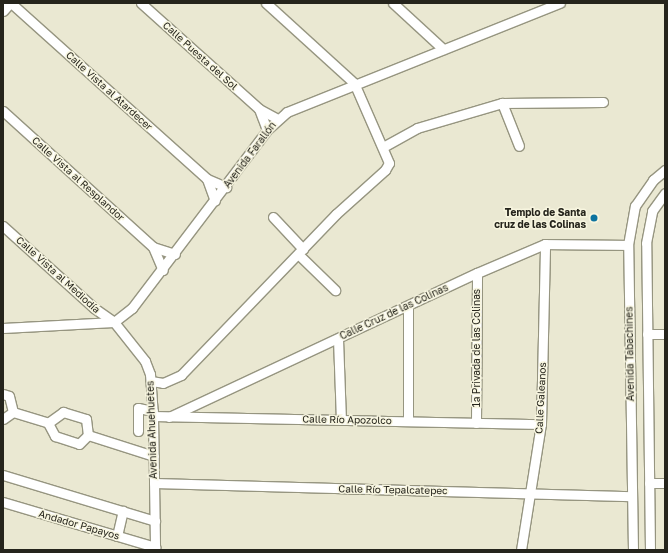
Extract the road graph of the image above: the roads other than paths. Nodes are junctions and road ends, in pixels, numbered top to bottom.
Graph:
1 (11, 3) edge
2 (140, 3) edge
3 (266, 3) edge
4 (394, 3) edge
5 (560, 3) edge
6 (3, 10) edge
7 (443, 49) junction
8 (354, 83) junction
9 (603, 102) dead end
10 (502, 103) junction
11 (259, 109) junction
12 (3, 111) edge
13 (278, 119) junction
14 (267, 130) junction
15 (383, 146) junction
16 (519, 146) dead end
17 (665, 170) edge
18 (206, 179) junction
19 (226, 187) junction
20 (665, 193) edge
21 (215, 201) junction
22 (272, 216) dead end
23 (3, 226) edge
24 (545, 244) junction
25 (628, 245) junction
26 (153, 247) junction
27 (300, 251) junction
28 (174, 254) junction
29 (163, 270) junction
30 (477, 273) junction
31 (335, 290) dead end
32 (408, 306) junction
33 (114, 322) junction
34 (3, 328) edge
35 (647, 334) junction
36 (665, 334) edge
37 (338, 339) junction
38 (151, 381) junction
39 (3, 394) edge
40 (13, 412) junction
41 (153, 413) junction
42 (169, 417) junction
43 (3, 419) edge
44 (341, 420) junction
45 (408, 421) junction
46 (48, 423) junction
47 (476, 423) junction
48 (541, 424) junction
49 (138, 431) dead end
50 (88, 435) junction
51 (154, 456) junction
52 (3, 475) edge
53 (154, 483) junction
54 (649, 483) junction
55 (665, 483) edge
56 (530, 493) junction
57 (632, 496) junction
58 (3, 502) edge
59 (123, 511) junction
60 (155, 521) junction
61 (117, 536) junction
62 (155, 549) edge
63 (521, 550) edge
64 (633, 550) edge
65 (650, 550) edge

1 - 6 street
1 - 18 street, Calle Vista al Atardecer
2 - 11 street, Calle Puesta del Sol
3 - 8 street
4 - 7 street
5 - 7 street, Avenida Farallón
7 - 8 street, Avenida Farallón
8 - 13 street, Avenida Farallón
8 - 15 street
9 - 10 street
10 - 15 street
10 - 16 street
11 - 13 street, Calle Puesta del Sol
11 - 14 street, Calle Puesta del Sol
12 - 26 street, Calle Vista al Resplandor
13 - 14 street, Avenida Farallón
14 - 19 street, Avenida Farallón
15 - 27 street
17 - 25 street, Avenida Tabachines
18 - 19 street, Calle Vista al Atardecer
18 - 21 street, Calle Vista al Atardecer
19 - 21 street, Avenida Farallón
20 - 35 street, Avenida Tabachines
21 - 28 street, Avenida Farallón
22 - 27 street
23 - 33 street, Calle Vista al Mediodía
24 - 25 street, Calle Cruz de las Colinas
24 - 30 street, Calle Cruz de las Colinas
24 - 48 street, Calle Galeanos
25 - 57 street, Avenida Tabachines
26 - 28 street, Calle Vista al Resplandor
26 - 29 street, Calle Vista al Resplandor
27 - 31 street
27 - 38 street
28 - 29 street, Avenida Farallón
29 - 33 street, Avenida Farallón
30 - 32 street, Calle Cruz de las Colinas
30 - 47 street, 1ª Privada de las Colinas
32 - 37 street, Calle Cruz de las Colinas
32 - 45 street
33 - 34 street
33 - 38 street, Avenida Ahuehuetes
35 - 36 street
35 - 54 street, Avenida Tabachines
37 - 42 street, Calle Cruz de las Colinas
37 - 44 street
38 - 41 street, Avenida Ahuehuetes
39 - 40 street
40 - 43 street
40 - 46 street
41 - 42 street, Calle Río Apozolco
41 - 49 street, Calle Río Apozolco
41 - 51 street, Avenida Ahuehuetes
42 - 44 street, Calle Río Apozolco
44 - 45 street, Calle Río Apozolco
45 - 47 street, Calle Río Apozolco
46 - 50 street
46 - 50 street
47 - 48 street, Calle Río Apozolco
48 - 56 street, Calle Galeanos
50 - 51 street
51 - 53 street, Avenida Ahuehuetes
52 - 59 street
53 - 56 street, Calle Río Tepalcatepec
53 - 60 street, Avenida Ahuehuetes
54 - 55 street
54 - 65 street, Avenida Tabachines
56 - 57 street, Calle Río Tepalcatepec
56 - 63 street, Calle Galeanos
57 - 64 street, Avenida Tabachines
58 - 61 street, Andador Papayos
59 - 60 street
59 - 61 street
60 - 62 street, Avenida Ahuehuetes
61 - 62 street, Andador Papayos

